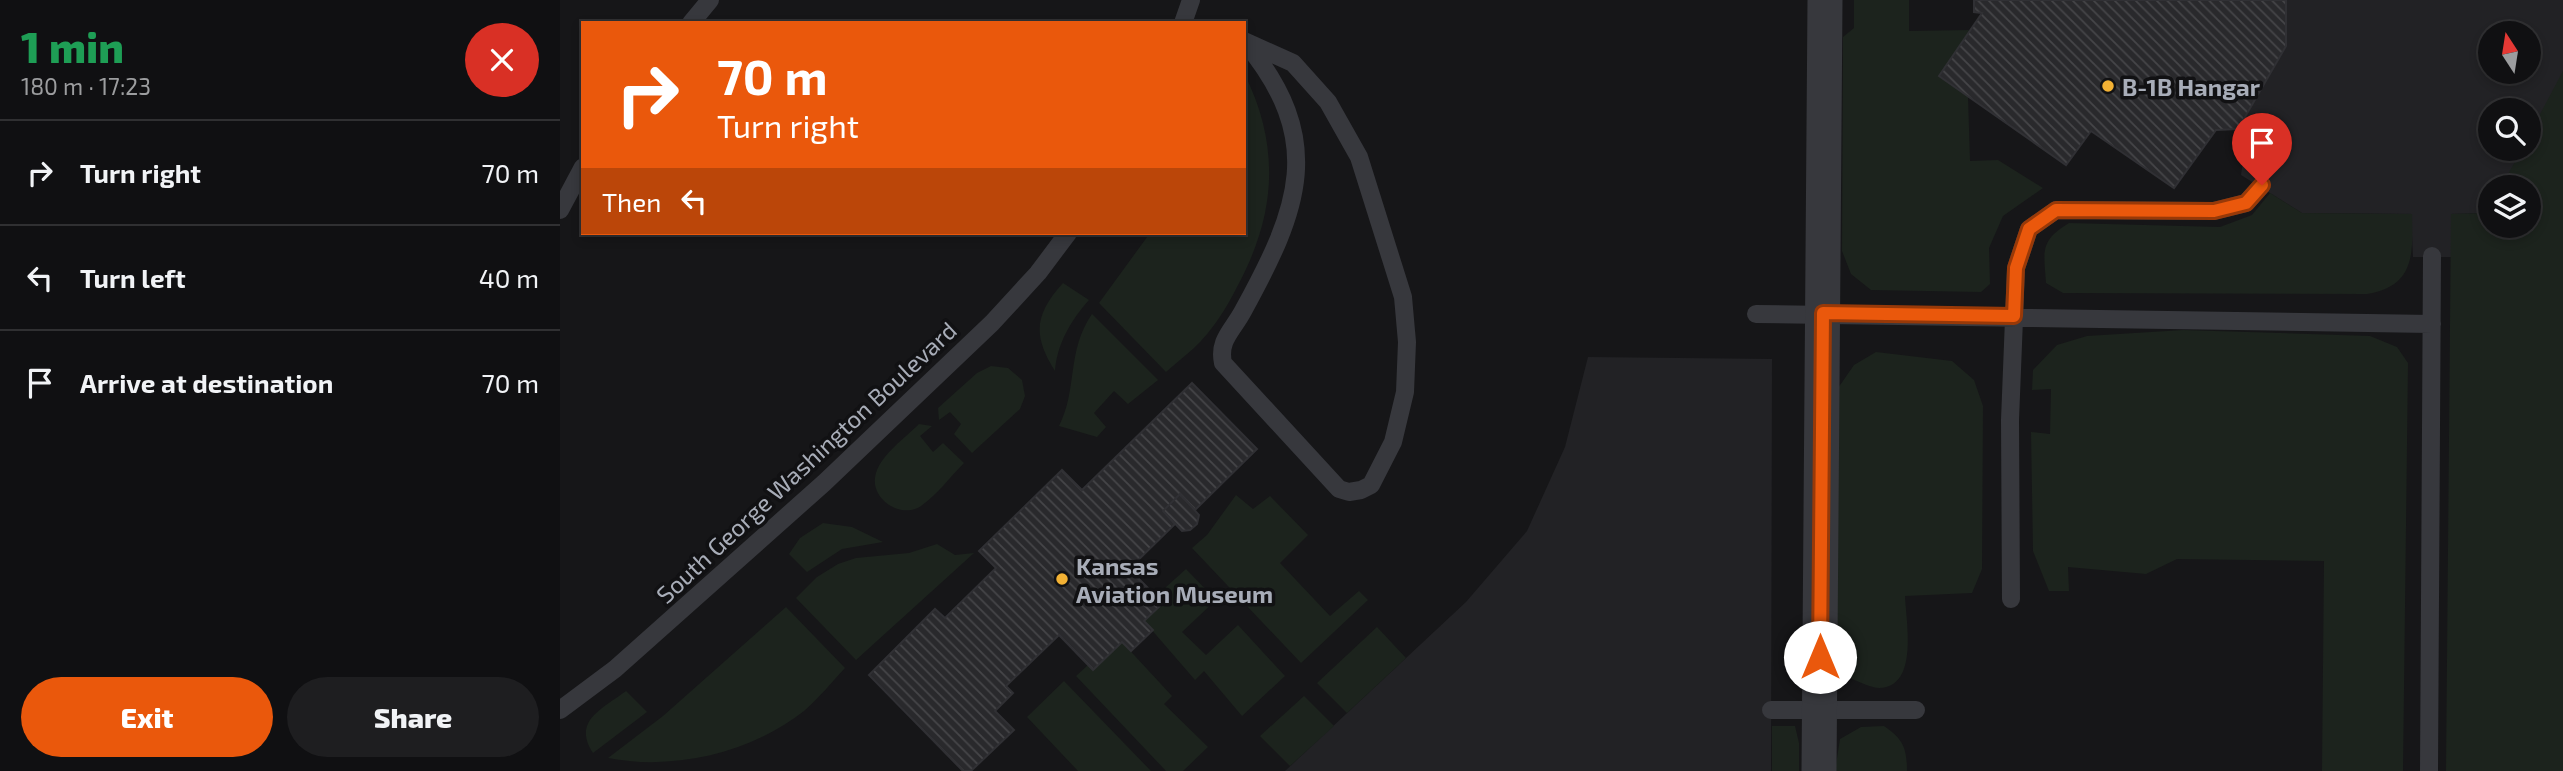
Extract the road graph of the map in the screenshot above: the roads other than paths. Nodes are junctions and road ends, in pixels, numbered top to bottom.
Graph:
1 (710, 0) edge
2 (1191, 0) edge
3 (1825, 0) edge
4 (693, 21) edge
5 (1184, 21) edge
6 (1246, 42) edge
7 (1246, 43) edge
8 (581, 171) edge
9 (2262, 185) dead end
10 (560, 209) edge
11 (1066, 235) edge
12 (2432, 256) dead end
13 (1823, 313) junction
14 (1756, 314) dead end
15 (2014, 316) junction
16 (2432, 324) junction
17 (2011, 599) dead end
18 (560, 710) edge
19 (1771, 710) dead end
20 (1820, 710) junction
21 (1916, 710) dead end
22 (1819, 771) edge
23 (2428, 771) edge

1 - 4 lane
2 - 5 lane
3 - 13 street
6 - 7 lane
8 - 10 lane
9 - 15 lane
11 - 18 lane, South George Washington Boulevard
12 - 16 lane
13 - 14 lane
13 - 15 lane
13 - 20 street
15 - 16 lane
15 - 17 lane
16 - 23 lane
19 - 20 lane
20 - 21 lane
20 - 22 street

